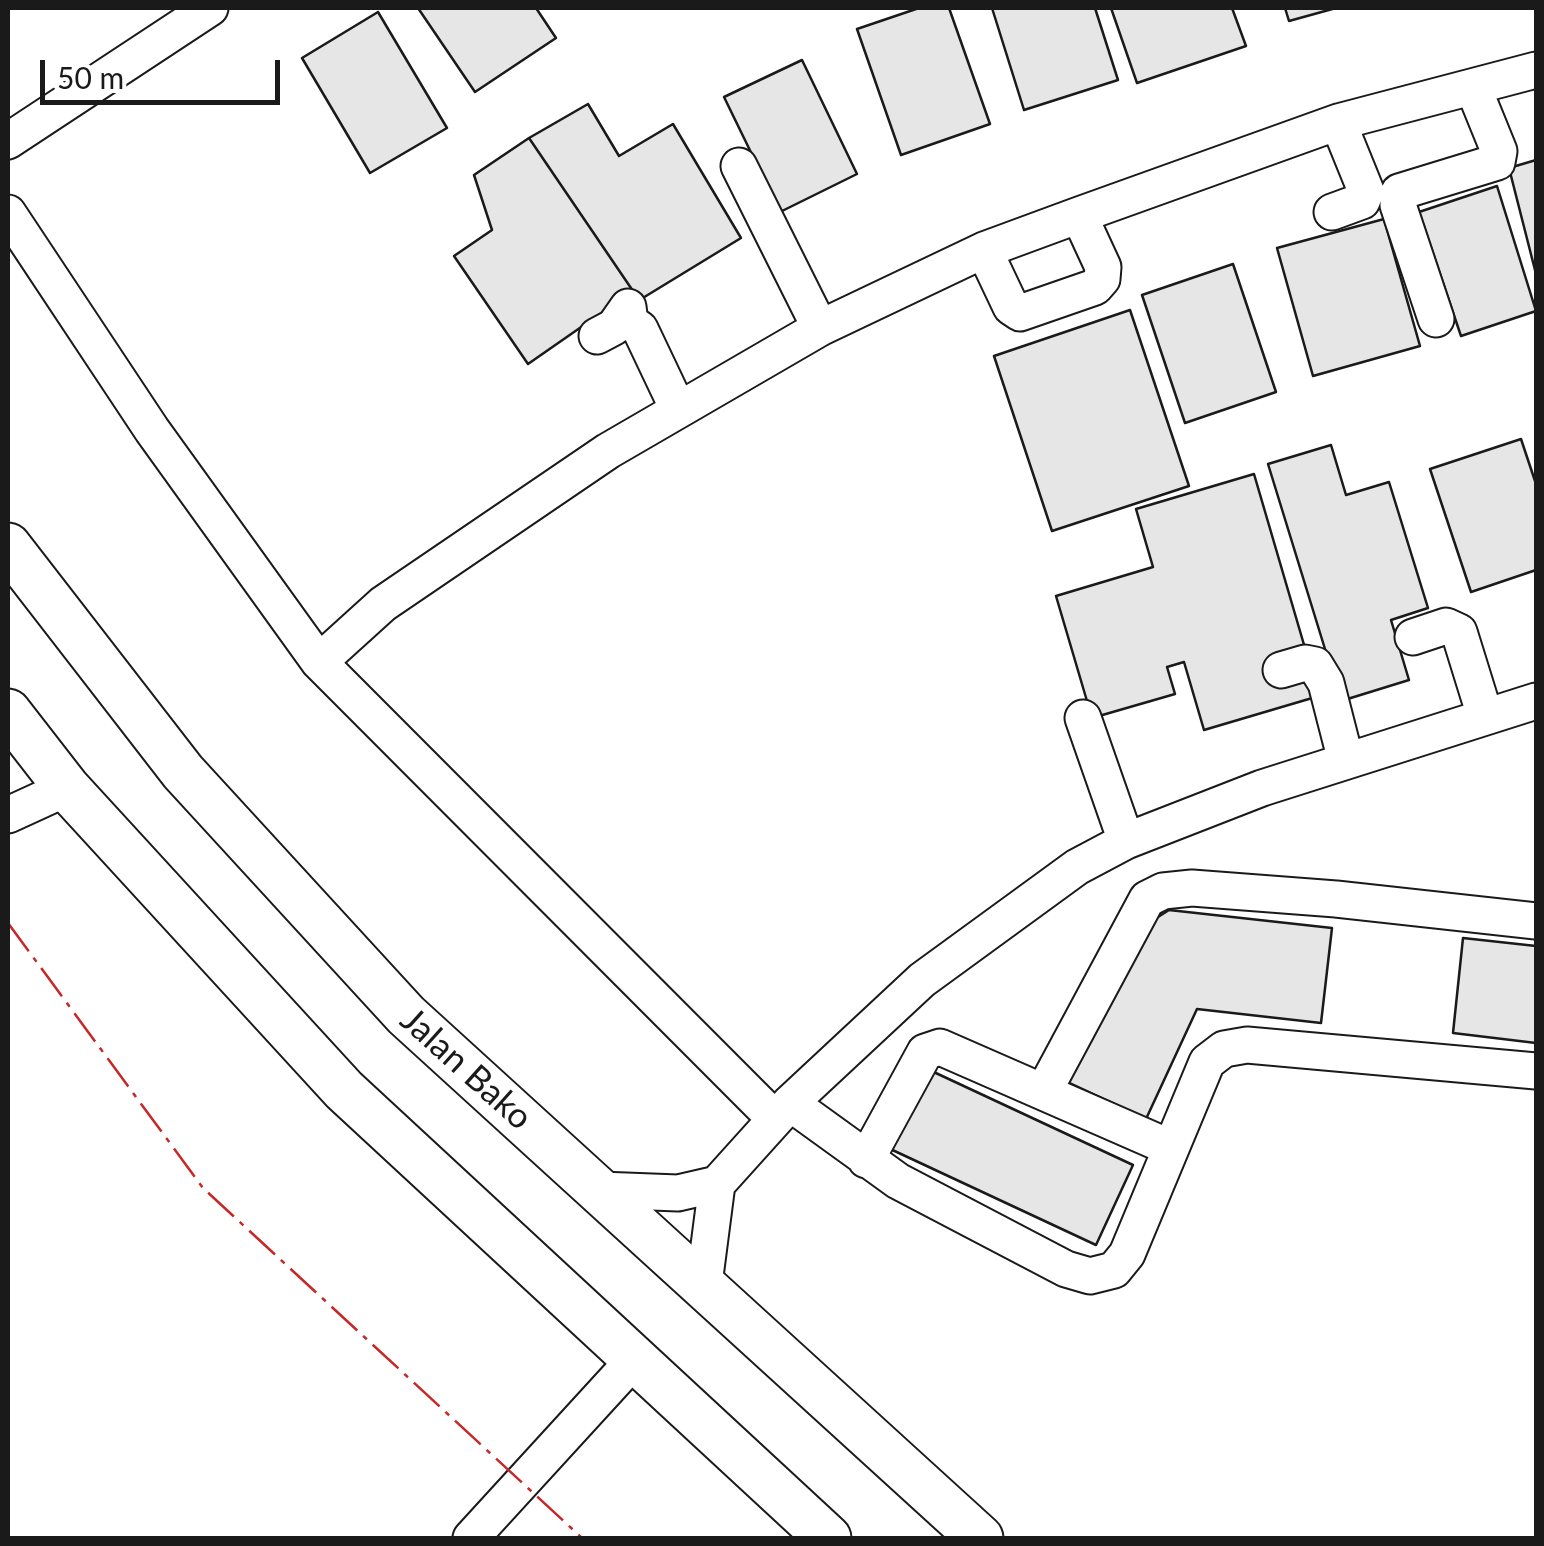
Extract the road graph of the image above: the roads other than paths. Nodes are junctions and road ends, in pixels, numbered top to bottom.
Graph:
1 (210, 8) edge
2 (1536, 70) edge
3 (1473, 87) junction
4 (1338, 122) junction
5 (8, 140) edge
6 (739, 166) dead end
7 (8, 212) edge
8 (1332, 212) dead end
9 (1078, 214) junction
10 (984, 250) junction
11 (1436, 319) dead end
12 (820, 328) junction
13 (597, 336) dead end
14 (678, 406) junction
15 (8, 546) edge
16 (1413, 637) dead end
17 (318, 662) junction
18 (1280, 670) dead end
19 (1536, 701) edge
20 (8, 712) edge
21 (1484, 716) junction
22 (1083, 718) dead end
23 (1346, 760) junction
24 (67, 788) junction
25 (8, 814) edge
26 (1126, 841) junction
27 (1536, 921) edge
28 (1536, 1072) edge
29 (1044, 1091) junction
30 (783, 1111) junction
31 (1171, 1148) junction
32 (866, 1160) junction
33 (717, 1184) junction
34 (600, 1190) junction
35 (704, 1284) junction
36 (632, 1361) junction
37 (471, 1538) edge
38 (828, 1538) edge
39 (980, 1538) edge

1 - 5 street
2 - 3 street
3 - 4 street
3 - 11 street
4 - 8 street
4 - 9 street
6 - 12 street
7 - 17 street
9 - 10 street
9 - 10 street
10 - 12 street
12 - 14 street
13 - 14 street
14 - 17 street
15 - 34 main road, Jalan Bako
16 - 21 street
17 - 30 street
18 - 23 street
19 - 21 street
20 - 24 main road
21 - 23 street
22 - 26 street
23 - 26 street
24 - 25 street
24 - 36 main road
26 - 30 street
27 - 29 street
28 - 31 street
29 - 31 street
29 - 32 street
30 - 32 street
30 - 33 street
31 - 32 street
33 - 34 street
33 - 35 street
34 - 35 main road, Jalan Bako
35 - 39 main road, Jalan Bako
36 - 37 street
36 - 38 main road

